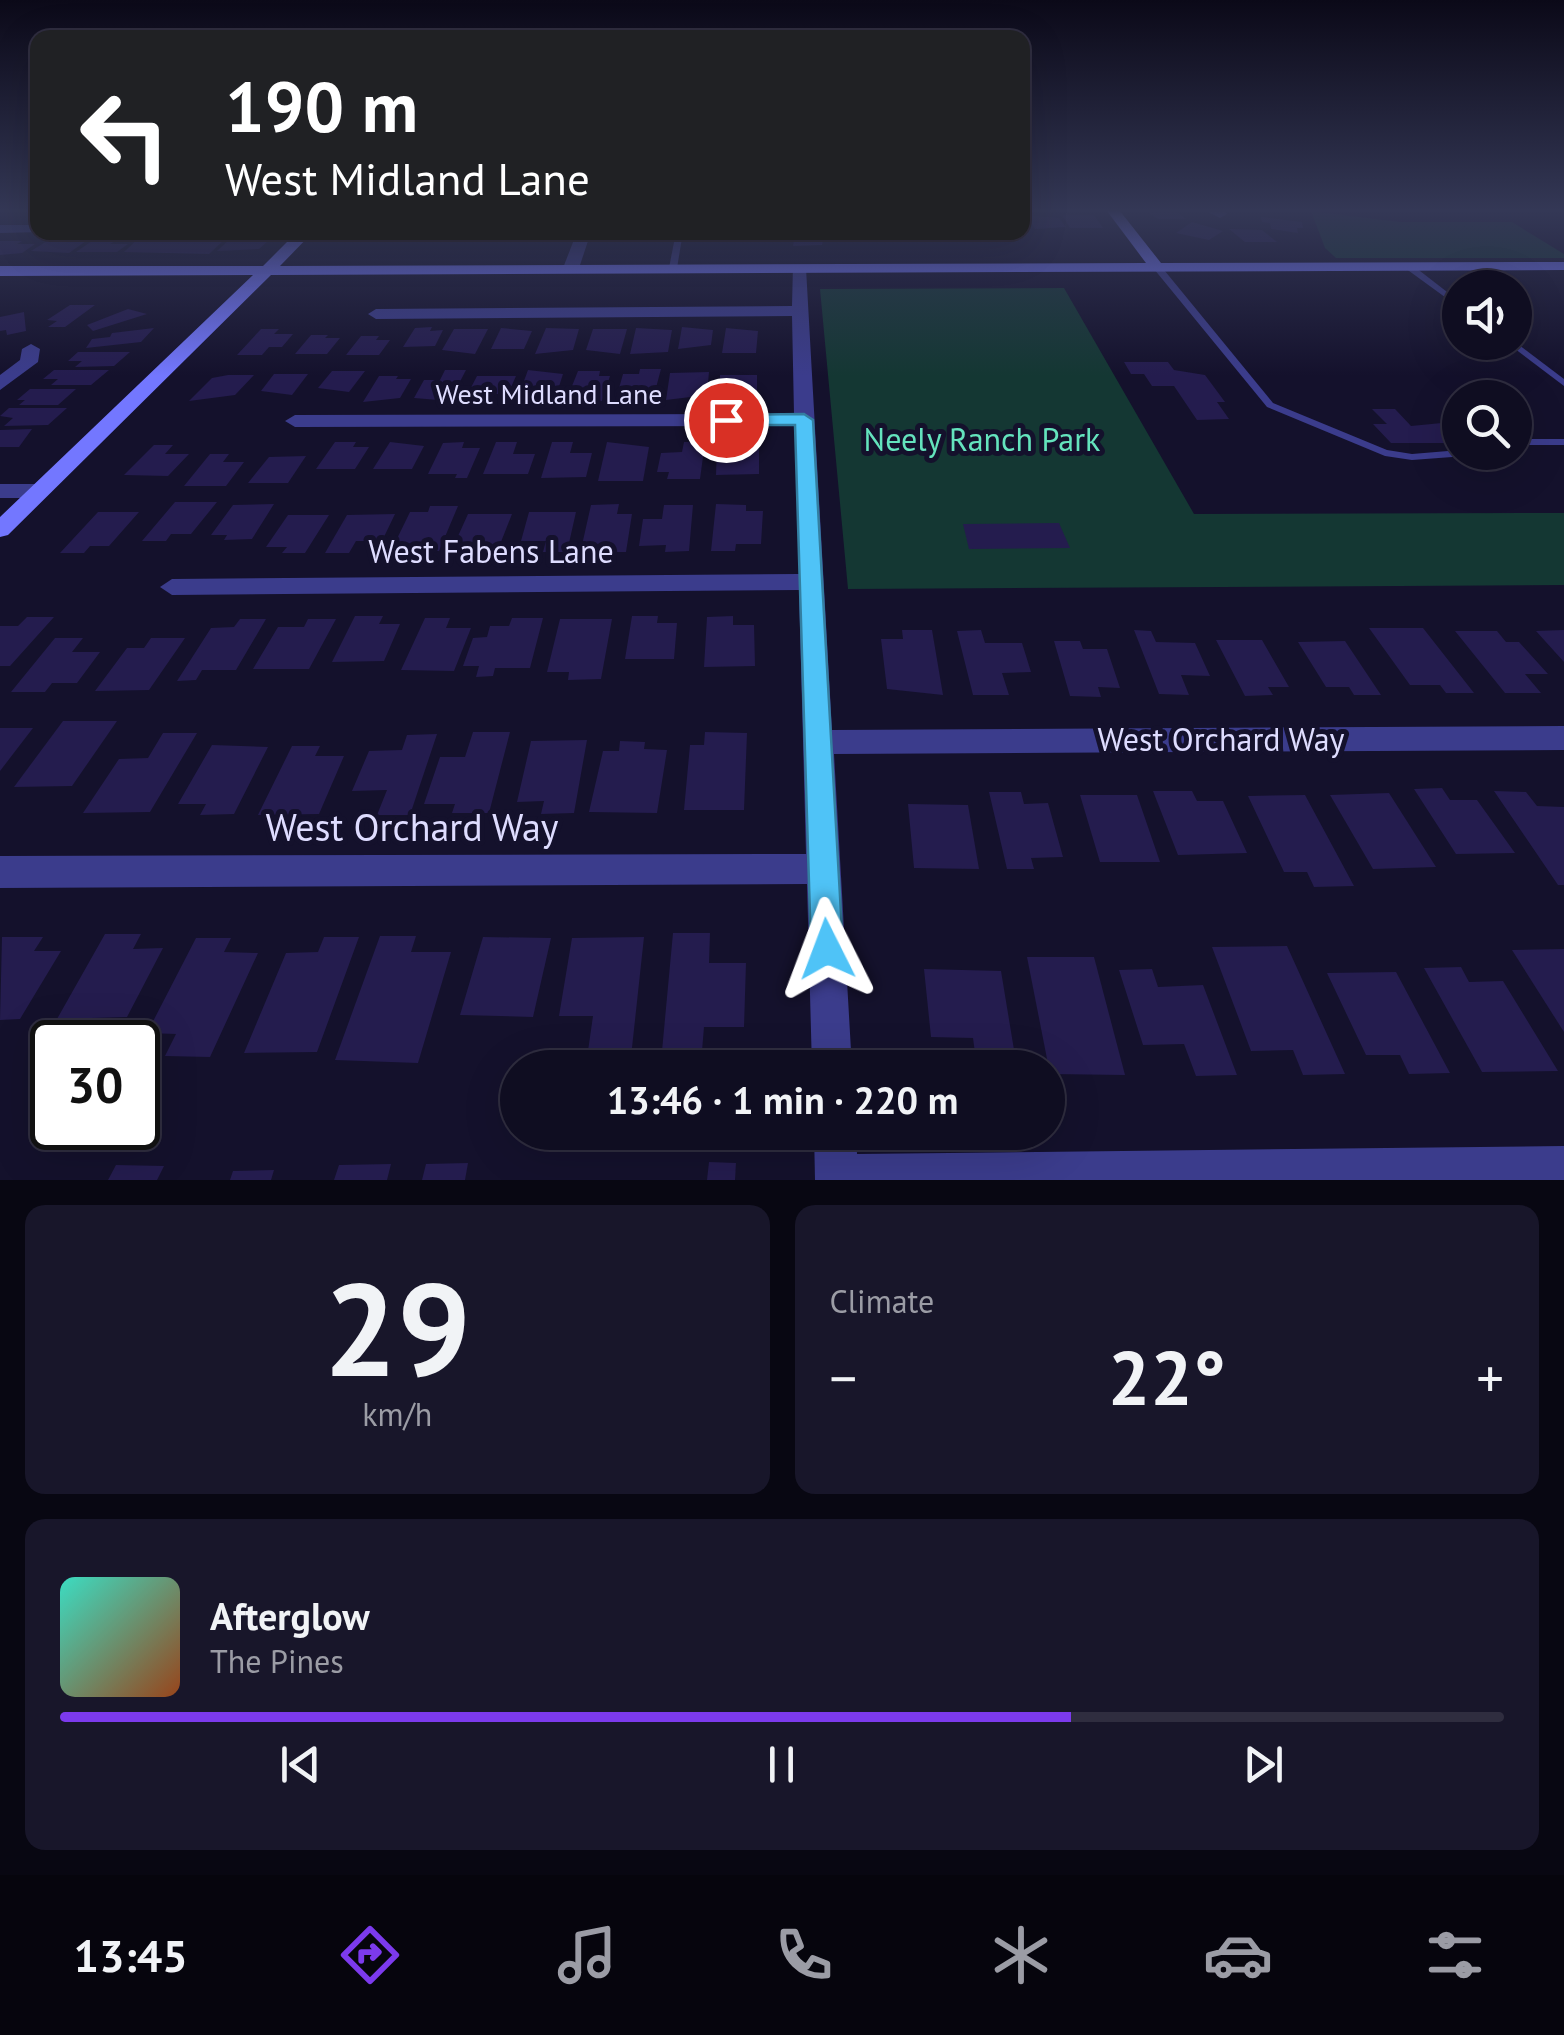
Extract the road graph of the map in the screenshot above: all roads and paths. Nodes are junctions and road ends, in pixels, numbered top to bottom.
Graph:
1 (270, 266) edge
2 (1391, 266) edge
3 (1408, 266) edge
4 (1413, 266) edge
5 (1157, 267) junction
6 (571, 268) joint
7 (673, 268) joint
8 (798, 268) junction
9 (1561, 268) edge
10 (267, 269) junction
11 (0, 271) edge
12 (1442, 292) edge
13 (799, 311) junction
14 (376, 314) dead end
15 (31, 349) dead end
16 (1532, 359) edge
17 (1564, 383) edge
18 (0, 384) edge
19 (804, 420) junction
20 (295, 422) dead end
21 (1532, 442) edge
22 (1564, 442) edge
23 (1442, 455) edge
24 (41, 490) junction
25 (0, 491) edge
26 (0, 530) edge
27 (811, 582) junction
28 (172, 587) dead end
29 (1564, 738) edge
30 (818, 742) junction
31 (824, 870) junction
32 (0, 872) edge
33 (831, 1050) edge
34 (836, 1150) edge
35 (1564, 1167) edge
36 (837, 1178) edge

1 - 10 main road
2 - 5 main road
3 - 12 lane
4 - 9 main road
5 - 8 main road
5 - 23 lane
6 - 7 main road
6 - 10 main road
7 - 8 main road
8 - 13 street
10 - 11 main road
10 - 24 main road
13 - 14 street
13 - 19 street
15 - 18 street
16 - 17 lane
19 - 20 street, West Midland Lane
19 - 27 street
21 - 22 lane
24 - 25 street
24 - 26 main road
27 - 28 street, West Fabens Lane
27 - 30 street
29 - 30 street, West Orchard Way
30 - 31 street
31 - 32 street, West Orchard Way
31 - 33 street
34 - 36 street
35 - 36 street

